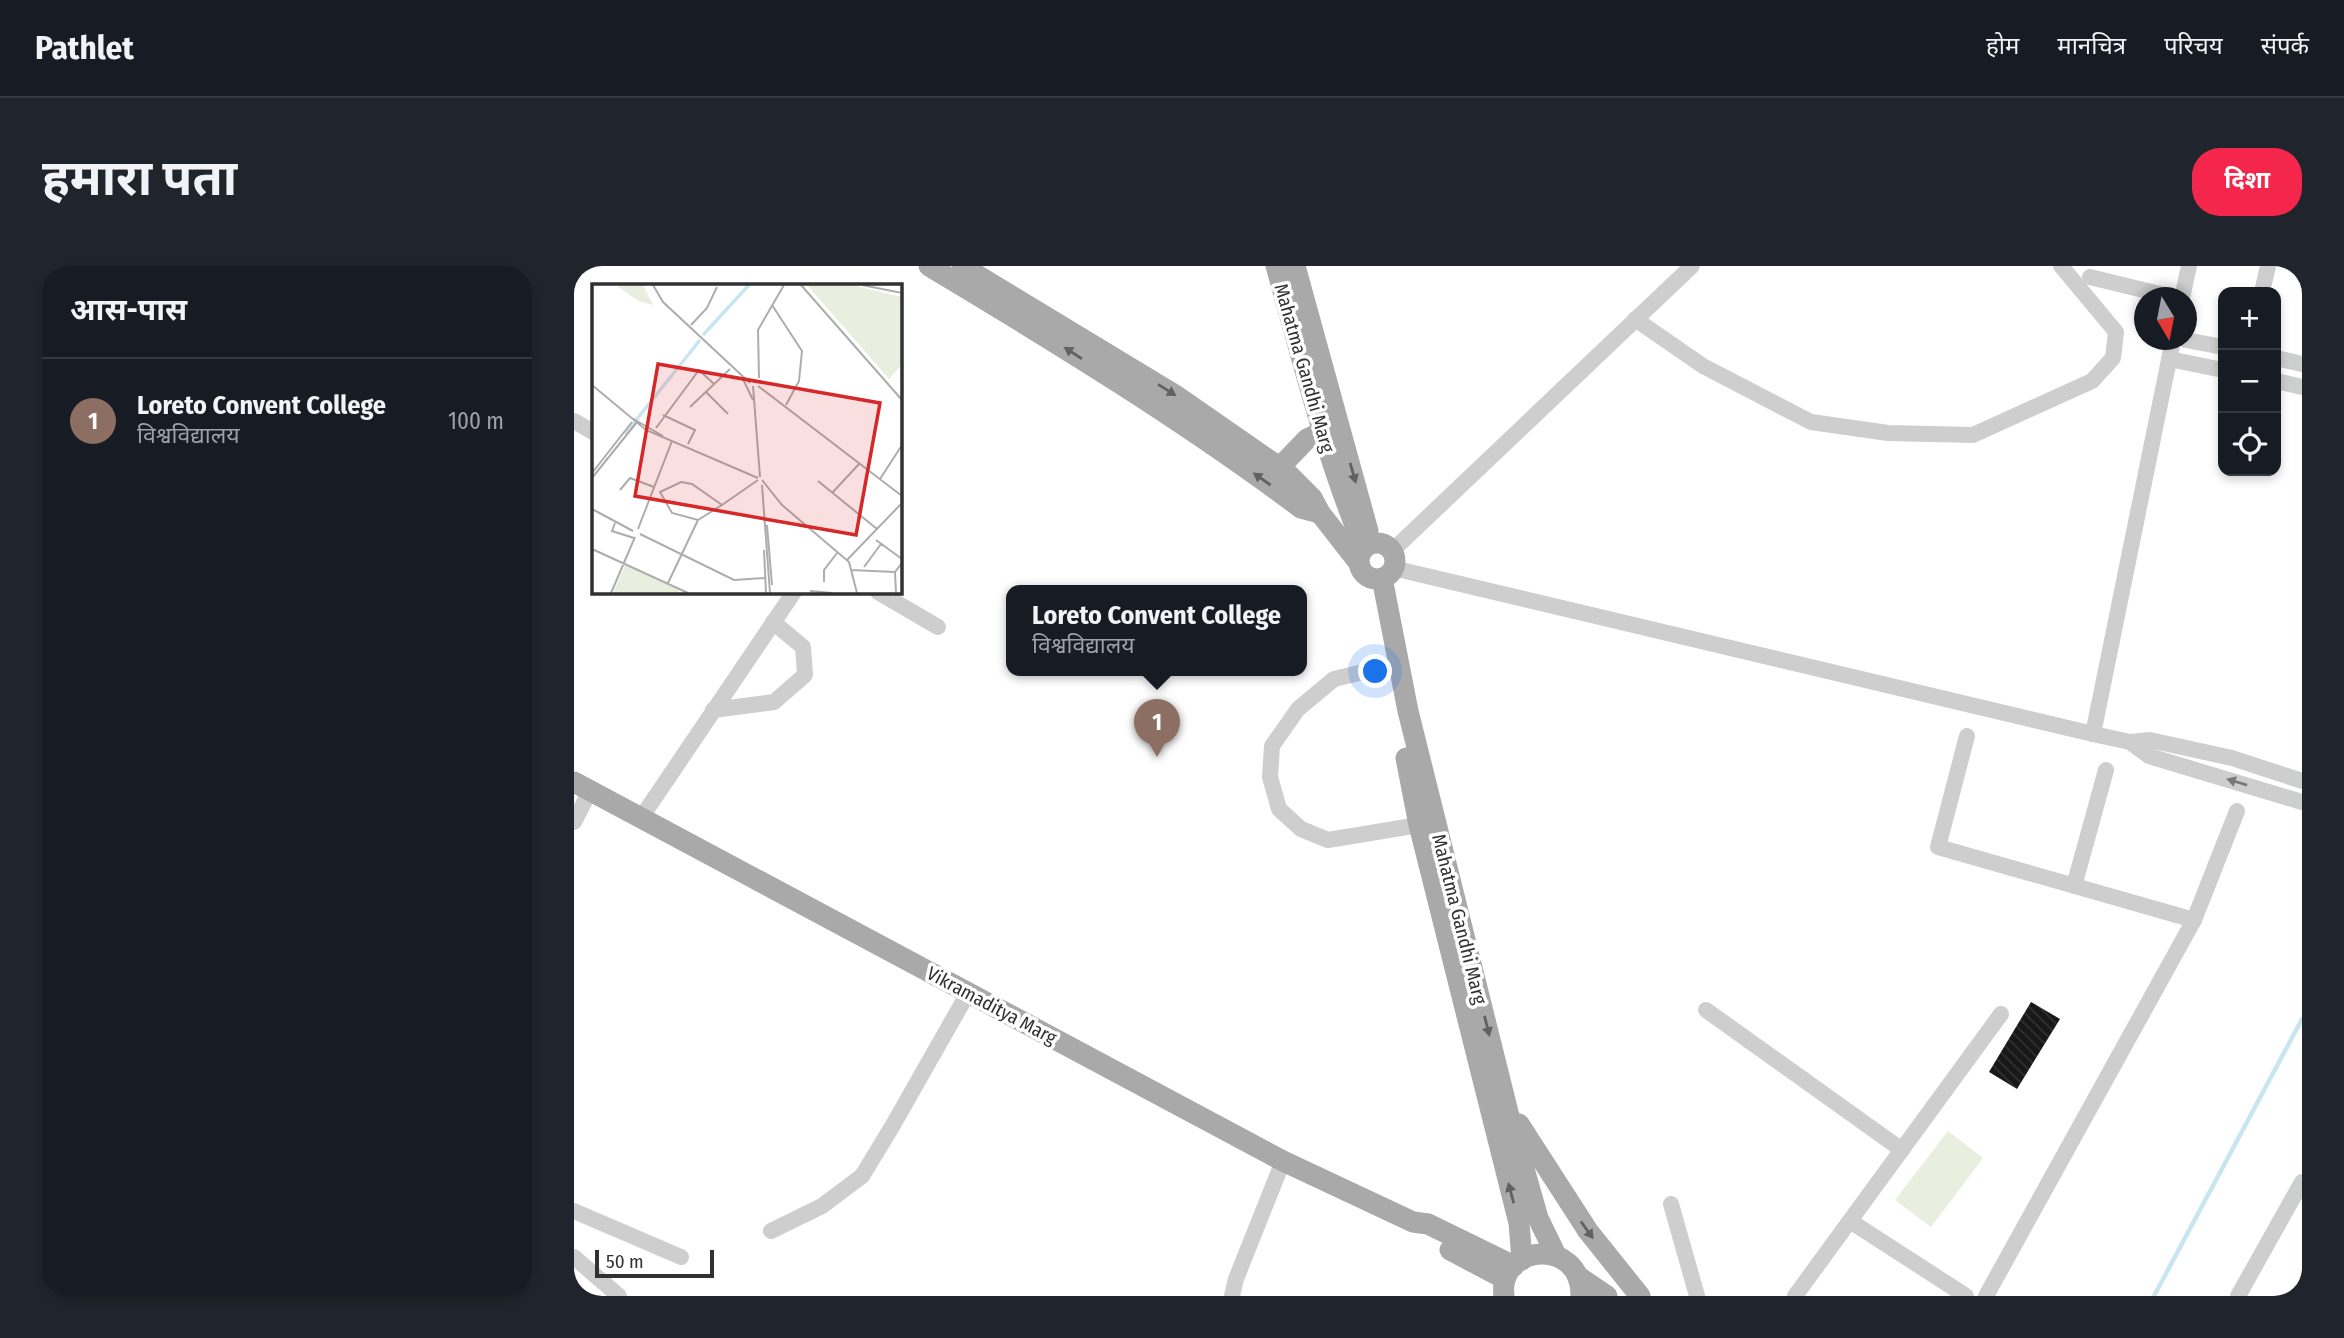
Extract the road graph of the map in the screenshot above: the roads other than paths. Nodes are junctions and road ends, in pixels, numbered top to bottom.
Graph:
1 (929, 266) edge
2 (1276, 266) edge
3 (1295, 266) edge
4 (1692, 266) edge
5 (2061, 266) edge
6 (2189, 266) edge
7 (2268, 266) edge
8 (2090, 277) dead end
9 (971, 278) edge
10 (2184, 287) edge
11 (2263, 287) edge
12 (2134, 288) edge
13 (1635, 319) junction
14 (2197, 342) edge
15 (2218, 346) edge
16 (2171, 350) edge
17 (2169, 359) junction
18 (2281, 359) edge
19 (2302, 364) edge
20 (2218, 369) edge
21 (2281, 382) edge
22 (2302, 387) edge
23 (574, 421) edge
24 (592, 431) edge
25 (1322, 432) junction
26 (1279, 468) junction
27 (1320, 513) junction
28 (1376, 562) junction
29 (793, 593) edge
30 (880, 593) edge
31 (774, 622) junction
32 (938, 626) dead end
33 (1388, 666) junction
34 (713, 710) junction
35 (2093, 734) junction
36 (1968, 736) dead end
37 (2130, 742) junction
38 (2106, 770) dead end
39 (2302, 781) edge
40 (582, 787) edge
41 (2302, 802) edge
42 (2237, 811) dead end
43 (640, 818) junction
44 (574, 822) edge
45 (1419, 825) junction
46 (2074, 886) junction
47 (2194, 920) junction
48 (968, 993) junction
49 (1706, 1010) dead end
50 (2001, 1014) dead end
51 (1508, 1112) junction
52 (1902, 1150) junction
53 (1283, 1161) junction
54 (2302, 1182) edge
55 (1671, 1204) dead end
56 (574, 1211) edge
57 (1850, 1221) junction
58 (771, 1231) dead end
59 (1556, 1255) junction
60 (574, 1257) edge
61 (681, 1257) dead end
62 (1511, 1275) edge
63 (1580, 1287) edge
64 (619, 1296) edge
65 (1232, 1296) edge
66 (1607, 1296) edge
67 (1640, 1296) edge
68 (1697, 1296) edge
69 (1795, 1296) edge
70 (1966, 1296) edge
71 (1986, 1296) edge
72 (2238, 1296) edge

1 - 9 main road
2 - 25 main road, Mahatma Gandhi Marg
3 -> 28 main road, Mahatma Gandhi Marg
4 - 13 street
5 - 13 street
6 - 10 street
7 - 11 street
8 - 12 street
9 -> 26 main road
27 -> 9 main road
13 - 28 street
14 - 15 street
16 - 17 street
17 - 20 street
17 - 35 street
18 - 19 street
21 - 22 street
23 - 24 street
25 - 26 main road
25 - 28 main road, Mahatma Gandhi Marg
26 - 27 main road
27 - 28 main road
28 - 33 main road, Mahatma Gandhi Marg
28 - 35 street
28 -> 51 main road, Mahatma Gandhi Marg
29 - 31 street
30 - 32 street
31 - 34 street
31 - 34 street
33 - 45 main road, Mahatma Gandhi Marg
33 - 45 street
34 - 43 street
35 - 37 street
36 - 46 street
37 - 39 street
41 -> 37 street
38 - 46 street
40 - 43 main road, Vikramaditya Marg
40 - 44 street
42 - 47 street
43 - 48 main road, Vikramaditya Marg
62 -> 45 main road, Mahatma Gandhi Marg
46 - 47 street
47 - 71 street
48 - 53 main road, Vikramaditya Marg
48 - 58 street
49 - 52 street
50 - 52 street
51 - 59 main road, Mahatma Gandhi Marg
51 -> 67 main road
52 - 57 street
53 - 62 main road, Vikramaditya Marg
53 - 65 street
54 - 72 street
55 - 68 street
56 - 61 street
57 - 69 street
57 - 70 street
59 - 62 main road
59 - 63 main road
60 - 64 street
63 - 66 main road

